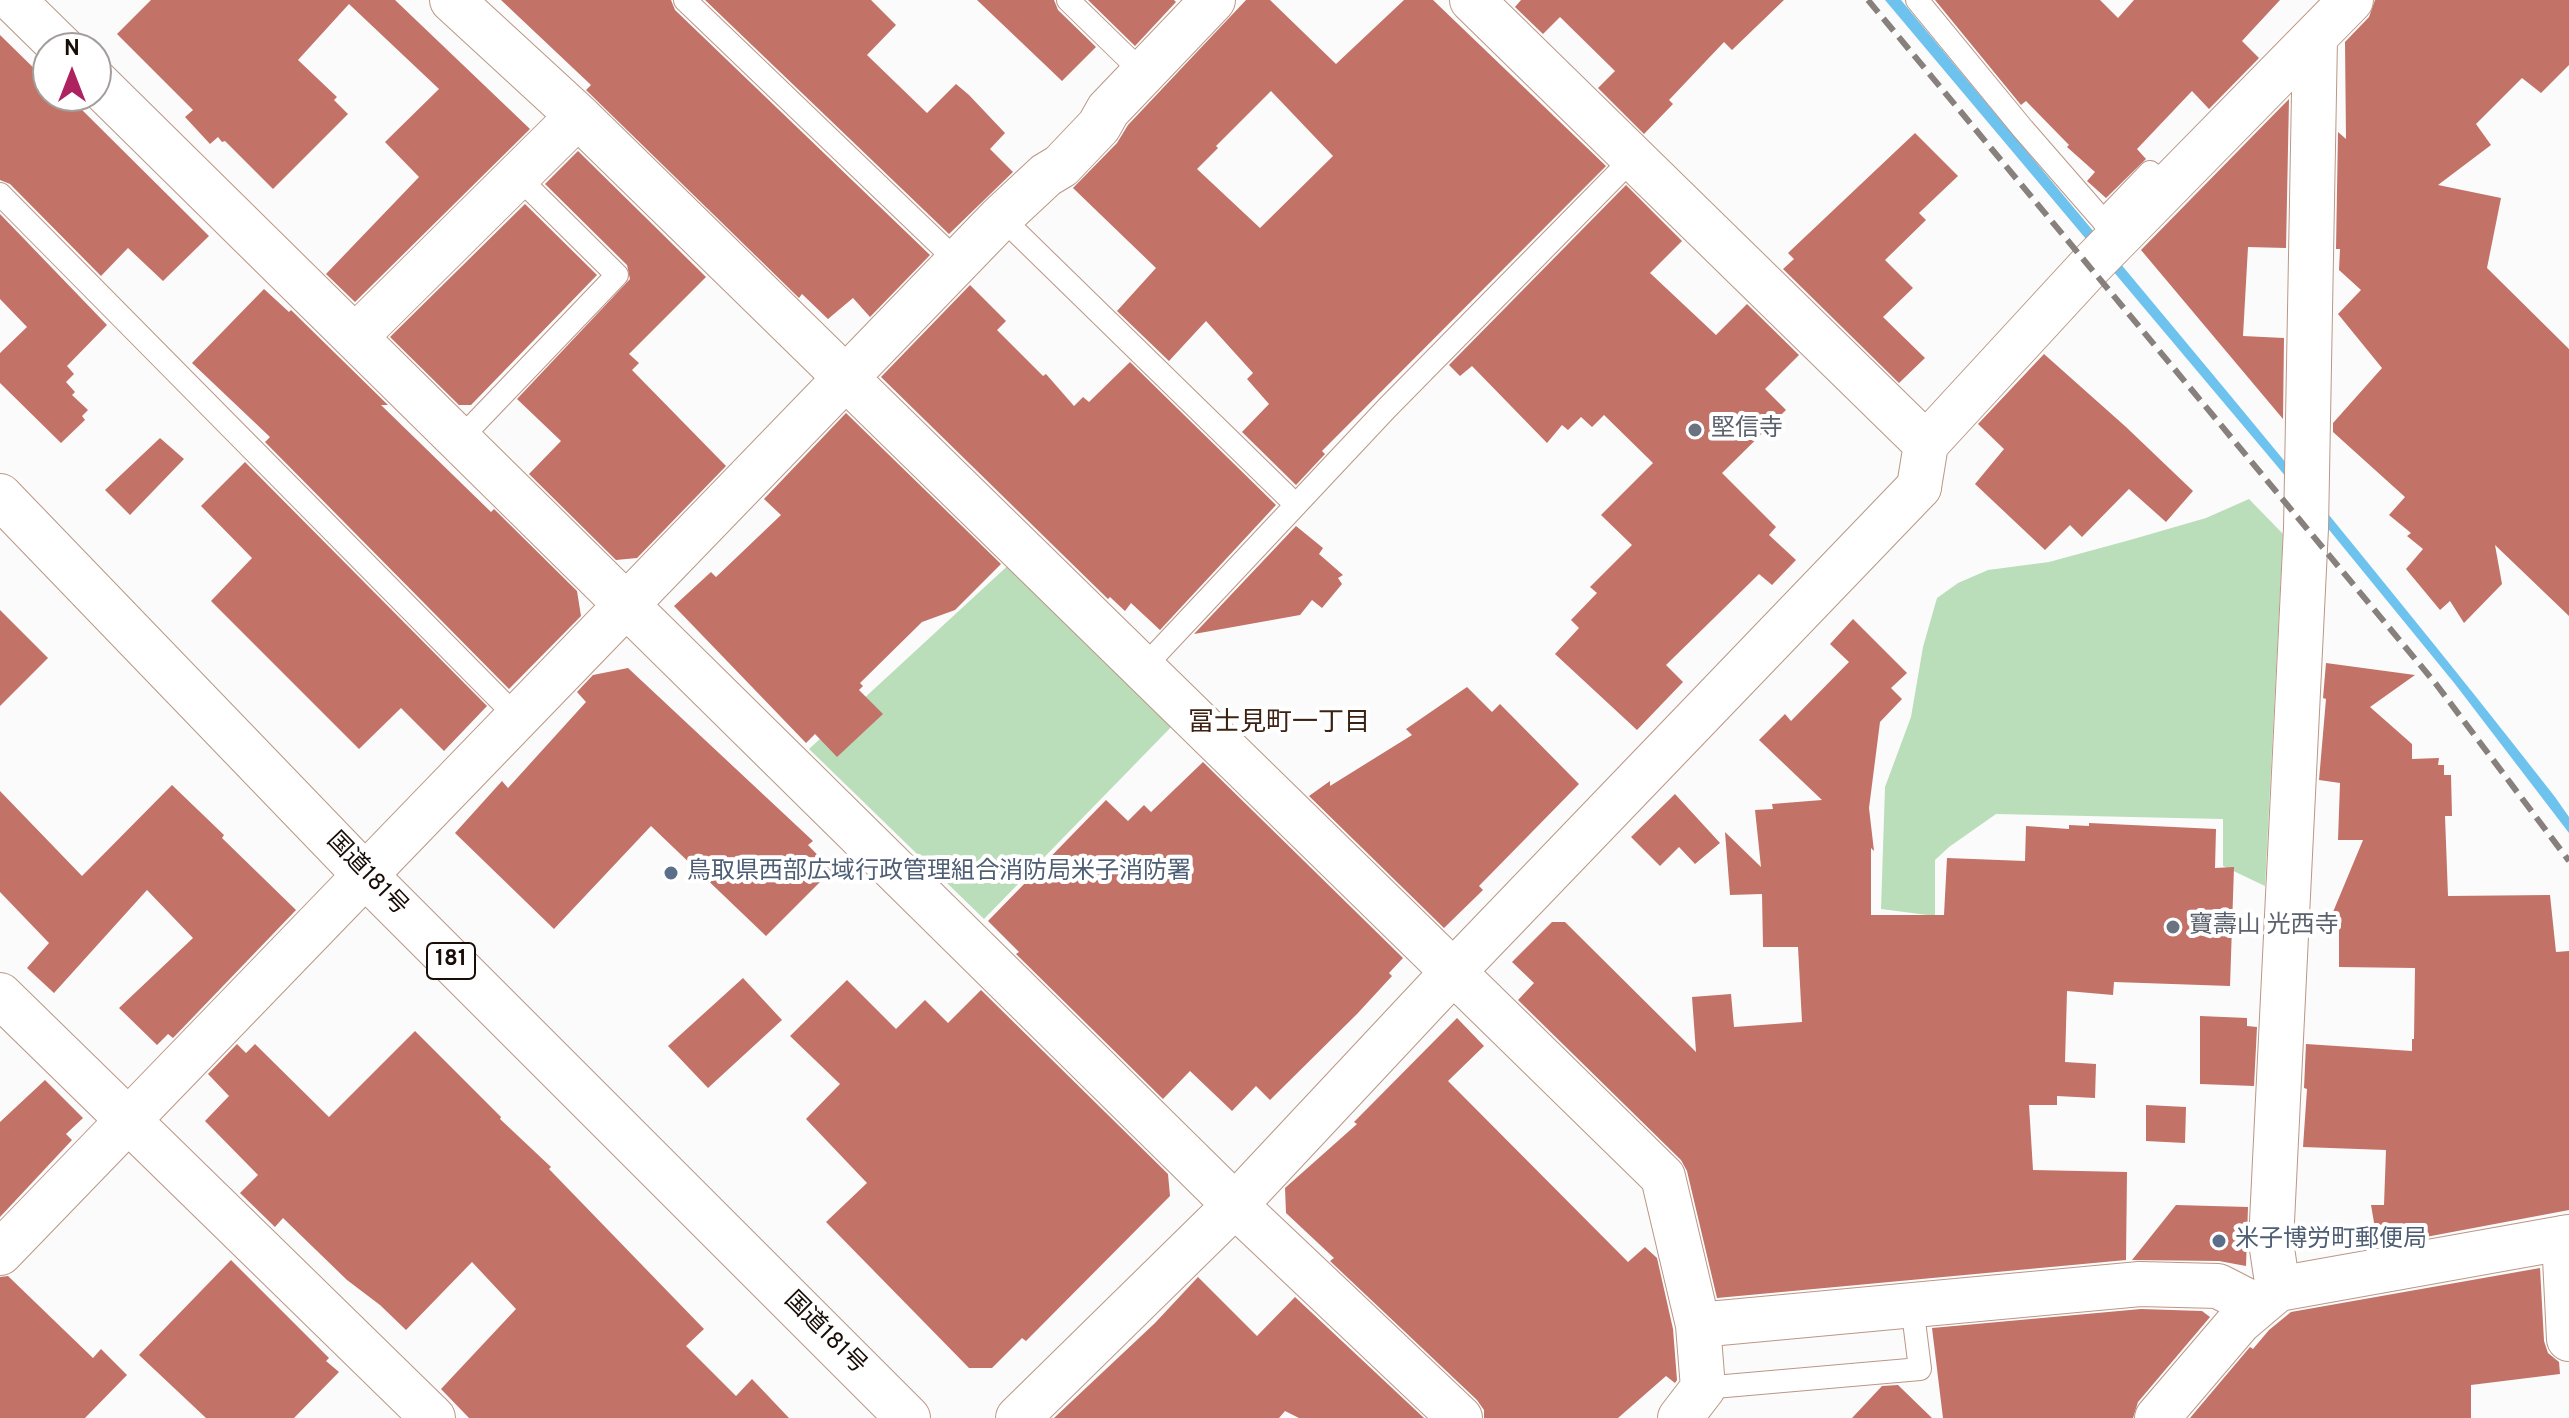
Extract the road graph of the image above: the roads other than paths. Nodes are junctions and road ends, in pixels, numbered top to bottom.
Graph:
1 (452, 0) edge
2 (685, 0) edge
3 (1068, 0) edge
4 (1213, 0) edge
5 (1472, 0) edge
6 (1917, 0) edge
7 (2351, 0) edge
8 (11, 4) edge
9 (43, 32) edge
10 (2315, 38) junction
11 (1143, 73) junction
12 (112, 98) edge
13 (578, 116) junction
14 (1633, 158) junction
15 (2150, 172) dead end
16 (517, 176) junction
17 (0, 194) edge
18 (1001, 217) junction
19 (2111, 230) junction
20 (958, 262) junction
21 (355, 337) junction
22 (846, 378) junction
23 (459, 440) junction
24 (1926, 444) junction
25 (0, 496) edge
26 (1296, 505) junction
27 (627, 606) junction
28 (1143, 668) junction
29 (518, 718) junction
30 (366, 876) junction
31 (1454, 971) junction
32 (0, 995) edge
33 (128, 1119) junction
34 (1235, 1205) junction
35 (2567, 1237) edge
36 (0, 1253) edge
37 (2267, 1297) junction
38 (1912, 1305) junction
39 (1698, 1325) junction
40 (2569, 1339) edge
41 (1692, 1403) edge
42 (433, 1418) edge
43 (908, 1418) edge
44 (1018, 1418) edge
45 (1460, 1418) edge
46 (2157, 1418) edge

1 - 13 main road
2 - 20 lane
3 - 11 lane
4 - 11 main road
5 - 14 main road
6 - 19 lane
7 - 10 main road
8 - 9 main road
10 - 19 main road
10 - 37 main road
11 - 18 main road
12 - 21 main road
13 - 16 main road
13 - 22 main road
14 - 24 main road
14 - 26 lane
15 - 19 lane
16 - 21 main road
16 - 23 lane
17 - 29 lane
18 - 20 main road
18 - 26 lane
19 - 24 main road
20 - 22 main road
21 - 23 main road
22 - 27 main road
22 - 28 main road
23 - 27 main road
24 - 31 main road
25 - 30 main road, 国道181号 / 181
26 - 28 lane
27 - 29 main road
27 - 34 main road
28 - 31 main road
29 - 30 main road
30 - 33 main road
30 - 43 main road, 国道181号 / 181
31 - 34 main road
31 - 39 main road
32 - 33 main road
33 - 36 main road
33 - 42 main road
34 - 44 main road
34 - 45 main road
35 - 37 main road
35 - 40 main road
37 - 38 main road
37 - 46 main road
38 - 39 main road
38 - 41 lane
39 - 41 main road

